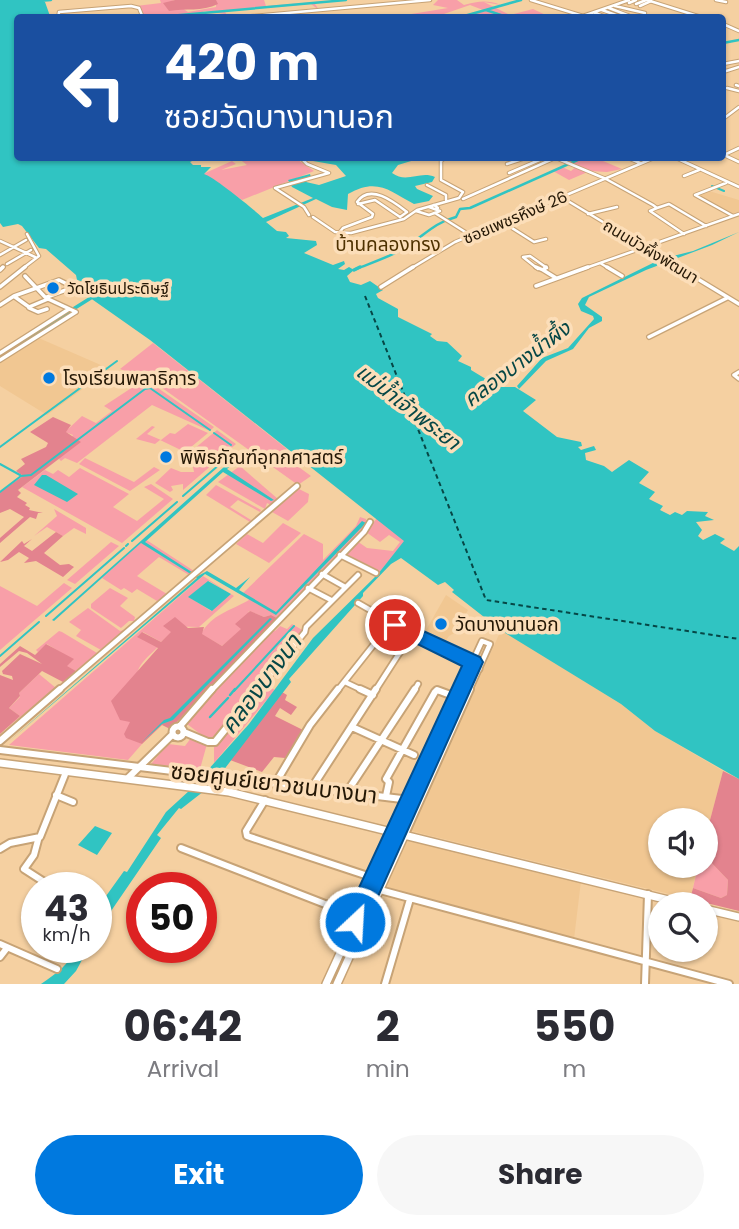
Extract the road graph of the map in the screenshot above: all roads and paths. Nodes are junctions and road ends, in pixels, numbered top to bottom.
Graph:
1 (430, 0) edge
2 (531, 0) edge
3 (648, 0) edge
4 (716, 0) edge
5 (422, 1) edge
6 (554, 1) edge
7 (636, 2) edge
8 (726, 2) dead end
9 (629, 3) edge
10 (546, 4) junction
11 (614, 6) junction
12 (640, 6) dead end
13 (362, 7) junction
14 (428, 7) dead end
15 (350, 8) junction
16 (608, 8) junction
17 (601, 10) junction
18 (594, 12) junction
19 (277, 13) joint
20 (355, 13) dead end
21 (367, 13) dead end
22 (645, 13) dead end
23 (57, 14) edge
24 (142, 14) edge
25 (271, 14) edge
26 (583, 14) edge
27 (589, 14) edge
28 (599, 14) edge
29 (612, 14) edge
30 (627, 14) edge
31 (692, 14) edge
32 (738, 87) edge
33 (727, 88) dead end
34 (739, 148) edge
35 (733, 150) junction
36 (728, 153) edge
37 (739, 153) edge
38 (304, 161) edge
39 (441, 161) edge
40 (516, 161) edge
41 (537, 161) edge
42 (548, 161) edge
43 (566, 161) edge
44 (636, 161) edge
45 (646, 161) edge
46 (682, 161) edge
47 (641, 163) junction
48 (508, 164) dead end
49 (700, 170) junction
50 (509, 173) dead end
51 (684, 176) dead end
52 (606, 179) junction
53 (726, 183) junction
54 (427, 184) dead end
55 (739, 187) edge
56 (562, 198) junction
57 (463, 199) dead end
58 (446, 200) junction
59 (358, 204) junction
60 (617, 207) dead end
61 (657, 208) junction
62 (416, 211) junction
63 (588, 214) junction
64 (739, 214) edge
65 (733, 216) junction
66 (400, 218) junction
67 (503, 222) junction
68 (706, 226) junction
69 (339, 233) junction
70 (27, 234) dead end
71 (684, 234) junction
72 (471, 236) junction
73 (10, 239) dead end
74 (546, 239) dead end
75 (26, 240) dead end
76 (1, 243) edge
77 (15, 247) junction
78 (645, 247) junction
79 (29, 251) junction
80 (0, 255) edge
81 (35, 257) junction
82 (600, 264) junction
83 (3, 267) edge
84 (543, 270) junction
85 (25, 276) dead end
86 (622, 276) dead end
87 (557, 279) junction
88 (82, 284) dead end
89 (536, 286) dead end
90 (0, 287) edge
91 (73, 287) junction
92 (381, 287) dead end
93 (35, 288) junction
94 (14, 296) junction
95 (47, 298) junction
96 (728, 298) junction
97 (0, 304) edge
98 (739, 304) edge
99 (29, 307) junction
100 (47, 309) dead end
101 (72, 310) junction
102 (649, 337) dead end
103 (0, 353) edge
104 (0, 360) edge
105 (739, 372) edge
106 (739, 379) edge
107 (297, 486) dead end
108 (370, 522) dead end
109 (340, 555) junction
110 (376, 573) dead end
111 (322, 574) junction
112 (358, 575) dead end
113 (345, 587) junction
114 (308, 588) junction
115 (331, 600) junction
116 (358, 603) dead end
117 (400, 627) junction
118 (415, 635) junction
119 (472, 664) junction
120 (480, 669) junction
121 (345, 682) junction
122 (418, 684) dead end
123 (373, 695) junction
124 (456, 697) junction
125 (352, 727) junction
126 (182, 729) junction
127 (382, 740) junction
128 (0, 741) edge
129 (0, 750) edge
130 (404, 750) junction
131 (414, 755) dead end
132 (0, 763) edge
133 (138, 767) junction
134 (66, 771) junction
135 (127, 778) junction
136 (275, 784) junction
137 (311, 789) junction
138 (347, 793) junction
139 (56, 795) junction
140 (386, 796) junction
141 (265, 800) junction
142 (410, 800) junction
143 (73, 802) dead end
144 (400, 833) junction
145 (38, 839) junction
146 (181, 848) dead end
147 (0, 849) edge
148 (29, 872) edge
149 (375, 878) junction
150 (375, 891) junction
151 (648, 894) joint
152 (410, 899) junction
153 (718, 912) edge
154 (357, 916) junction
155 (739, 917) edge
156 (3, 946) edge
157 (0, 957) edge
158 (646, 961) junction
159 (57, 969) dead end
160 (326, 984) edge
161 (337, 984) edge
162 (385, 984) edge
163 (645, 984) edge
164 (729, 984) edge

1 - 5 street
2 - 10 street
3 - 7 street
3 - 12 street
3 - 31 main road
4 - 8 street
5 - 13 street
5 - 14 street
6 - 10 street
7 - 9 street
9 - 11 street
10 - 26 street
11 - 16 street
11 - 22 street
13 - 15 street
13 - 21 street
15 - 19 street
15 - 20 street
16 - 17 street
16 - 30 street
17 - 18 street
17 - 29 street
18 - 27 street
18 - 28 street
19 - 25 street
23 - 24 street
32 - 33 street
34 - 35 street
35 - 36 street
35 - 37 street
38 - 69 street
39 - 58 street
40 - 48 street
41 - 50 street
42 - 57 street
43 - 52 street
44 - 47 street
45 - 47 street, ซอยเพชรหึงษ์ 26
46 - 49 street
47 - 52 street, ซอยเพชรหึงษ์ 26
49 - 51 street
49 - 53 street
52 - 56 street, ซอยเพชรหึงษ์ 26
52 - 61 street
53 - 55 street
53 - 65 street
54 - 58 street
56 - 63 street, ถนนบัวผึ้งพัฒนา
56 - 67 street, ซอยเพชรหึงษ์ 26
58 - 62 street
59 - 66 street
59 - 66 street
59 - 69 street
60 - 63 street
61 - 68 street
61 - 71 street
62 - 66 street
62 - 72 street
63 - 78 street, ถนนบัวผึ้งพัฒนา
64 - 65 street
65 - 68 street
66 - 69 street
67 - 72 street, ซอยเพชรหึงษ์ 26
67 - 74 street
68 - 71 street
70 - 81 street
71 - 78 street
72 - 92 street, ซอยเพชรหึงษ์ 26
73 - 76 street
75 - 77 street
76 - 77 street
77 - 79 street
77 - 80 street
78 - 82 street
78 - 96 street, ถนนบัวผึ้งพัฒนา
79 - 81 street
79 - 83 street
81 - 90 street
82 - 86 street
82 - 87 street
84 - 84 street
84 - 87 street
85 - 93 street
87 - 89 street
88 - 91 street
91 - 93 street
91 - 95 street
93 - 94 street
93 - 95 street
94 - 97 street
94 - 99 street
95 - 99 street
95 - 101 street
96 - 98 street, ถนนบัวผึ้งพัฒนา
96 - 102 street
99 - 100 street
101 - 103 street
101 - 104 street
105 - 106 street
107 - 128 street
108 - 109 street
109 - 110 street
109 - 111 street
111 - 113 street
111 - 114 street
112 - 113 street
113 - 115 street
114 - 115 street
114 - 126 street
115 - 126 street
116 - 117 street
117 - 118 street
117 - 121 street
118 - 119 street
118 - 123 street
119 - 120 main road
119 - 120 street
119 - 124 street
120 - 144 street
121 - 123 street
121 - 136 street
122 - 127 street
123 - 125 street
124 - 130 street
124 - 142 street
125 - 127 street
125 - 137 street
126 - 133 street
127 - 130 street
127 - 138 street
129 - 133 street, ซอยศูนย์เยาวชนบางนา
130 - 131 street
130 - 140 street
132 - 134 main road
133 - 135 street
133 - 136 street, ซอยศูนย์เยาวชนบางนา
134 - 135 main road
134 - 139 street
135 - 141 main road
136 - 137 street, ซอยศูนย์เยาวชนบางนา
137 - 138 street, ซอยศูนย์เยาวชนบางนา
138 - 140 street, ซอยศูนย์เยาวชนบางนา
139 - 143 street
139 - 145 street
140 - 142 street, ซอยศูนย์เยาวชนบางนา
141 - 144 main road
141 - 149 street
142 - 144 street
144 - 149 main road
144 - 150 main road
144 - 151 main road
145 - 147 street
145 - 148 street
146 - 154 street
149 - 150 main road
150 - 152 street
150 - 154 main road
150 - 161 main road
151 - 158 street
152 - 158 street
152 - 162 street
153 - 155 main road
154 - 160 main road
156 - 157 street
156 - 159 street
158 - 163 street
158 - 164 street

